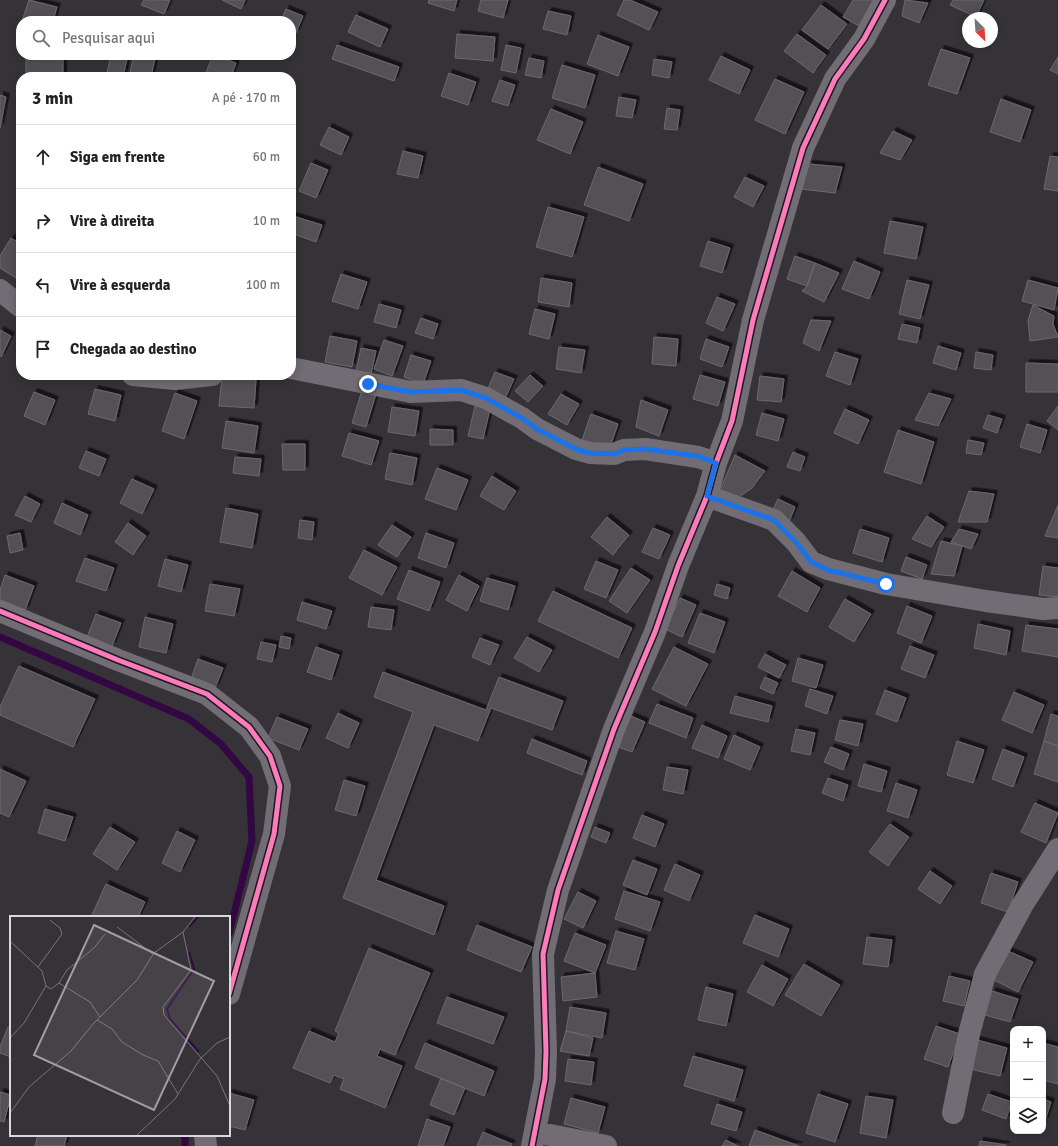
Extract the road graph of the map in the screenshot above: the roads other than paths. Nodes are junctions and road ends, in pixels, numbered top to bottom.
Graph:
1 (885, 0) edge
2 (0, 290) edge
3 (16, 303) edge
4 (296, 369) edge
5 (716, 463) junction
6 (707, 496) junction
7 (1058, 608) edge
8 (0, 611) edge
9 (1058, 849) edge
10 (230, 990) edge
11 (953, 1113) dead end
12 (205, 1136) edge
13 (534, 1139) edge
14 (206, 1146) edge
15 (606, 1146) edge

1 - 5 street
2 - 3 street
4 - 5 street
5 - 6 street
6 - 7 street
6 - 13 street
8 - 10 street
9 - 11 street
12 - 14 street
13 - 15 street

